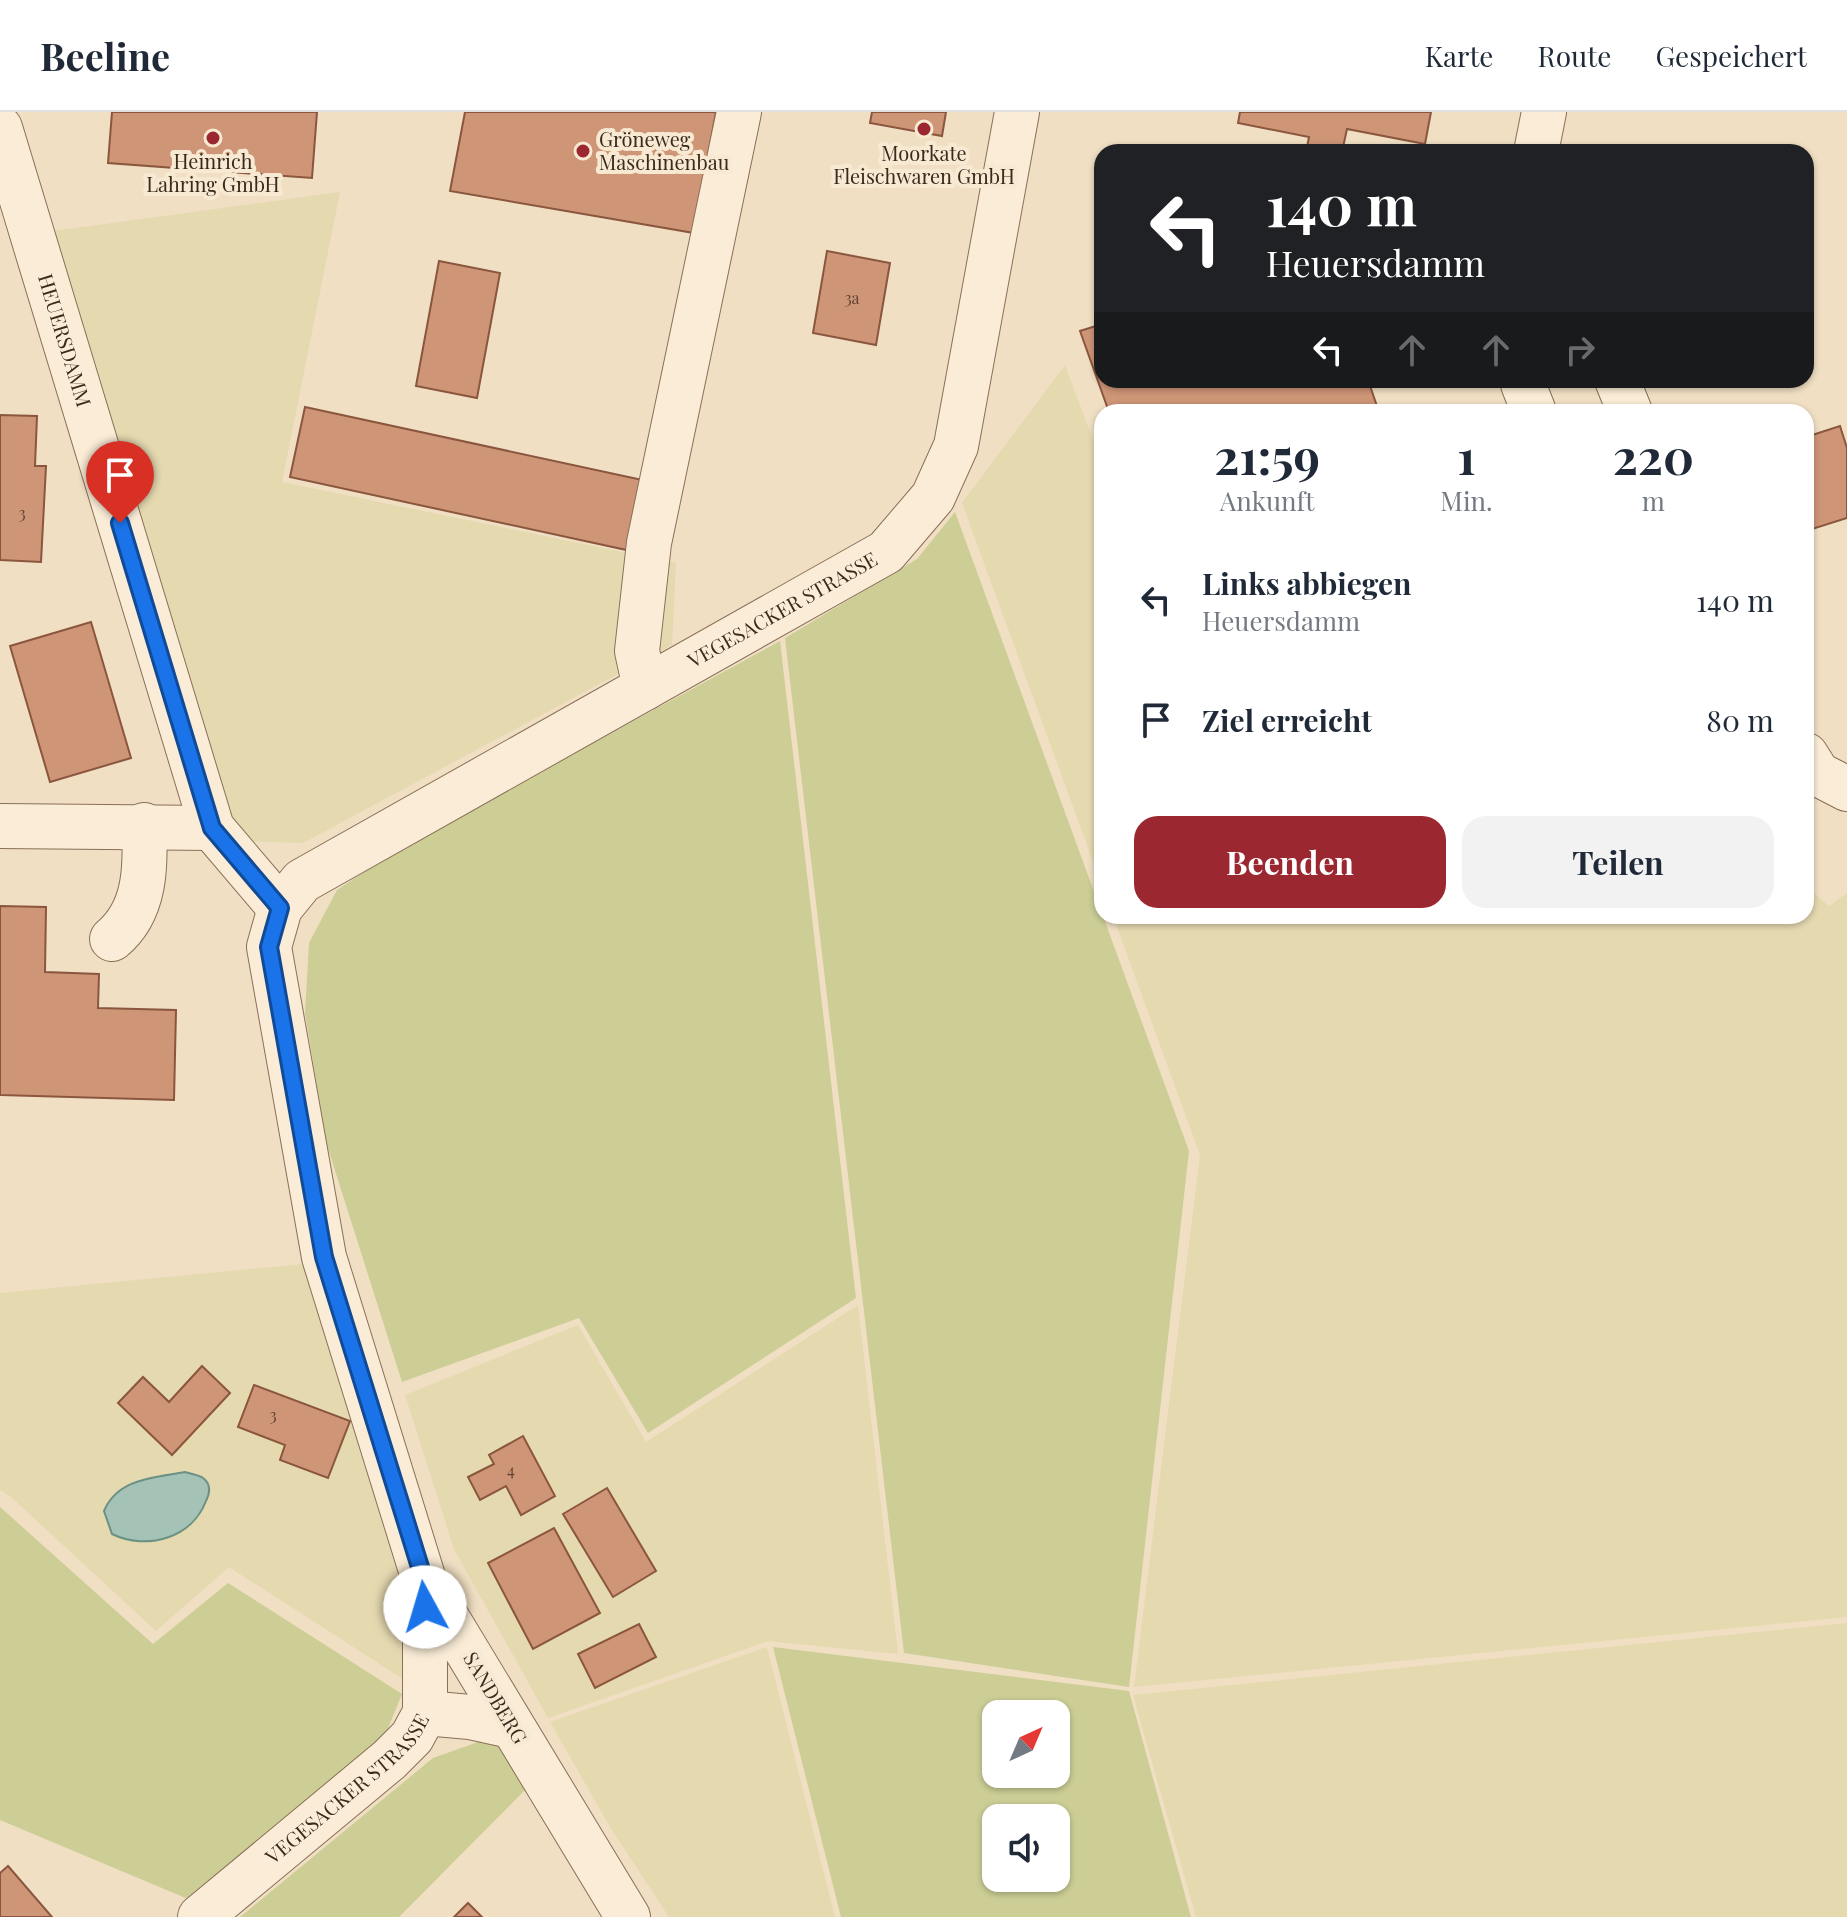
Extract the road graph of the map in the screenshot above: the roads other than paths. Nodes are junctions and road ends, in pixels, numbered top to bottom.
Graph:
1 (739, 112) edge
2 (1017, 112) edge
3 (1544, 112) edge
4 (0, 128) edge
5 (1538, 144) edge
6 (645, 688) junction
7 (1814, 768) edge
8 (1847, 789) edge
9 (144, 825) junction
10 (0, 826) edge
11 (212, 828) junction
12 (280, 908) junction
13 (112, 939) dead end
14 (424, 1580) junction
15 (425, 1713) junction
16 (511, 1726) junction
17 (200, 1917) edge
18 (628, 1917) edge

1 - 6 street
2 - 6 street, VEGESACKER STRASSE
3 - 5 street
4 - 11 street, HEUERSDAMM
6 - 12 street, VEGESACKER STRASSE
7 - 8 street
9 - 10 street
9 - 11 street
9 - 13 street
11 - 12 street, HEUERSDAMM
12 - 14 street, SANDBERG
14 - 15 street, VEGESACKER STRASSE
14 - 16 street, SANDBERG
15 - 16 street
15 - 17 street, VEGESACKER STRASSE
16 - 18 street, SANDBERG

